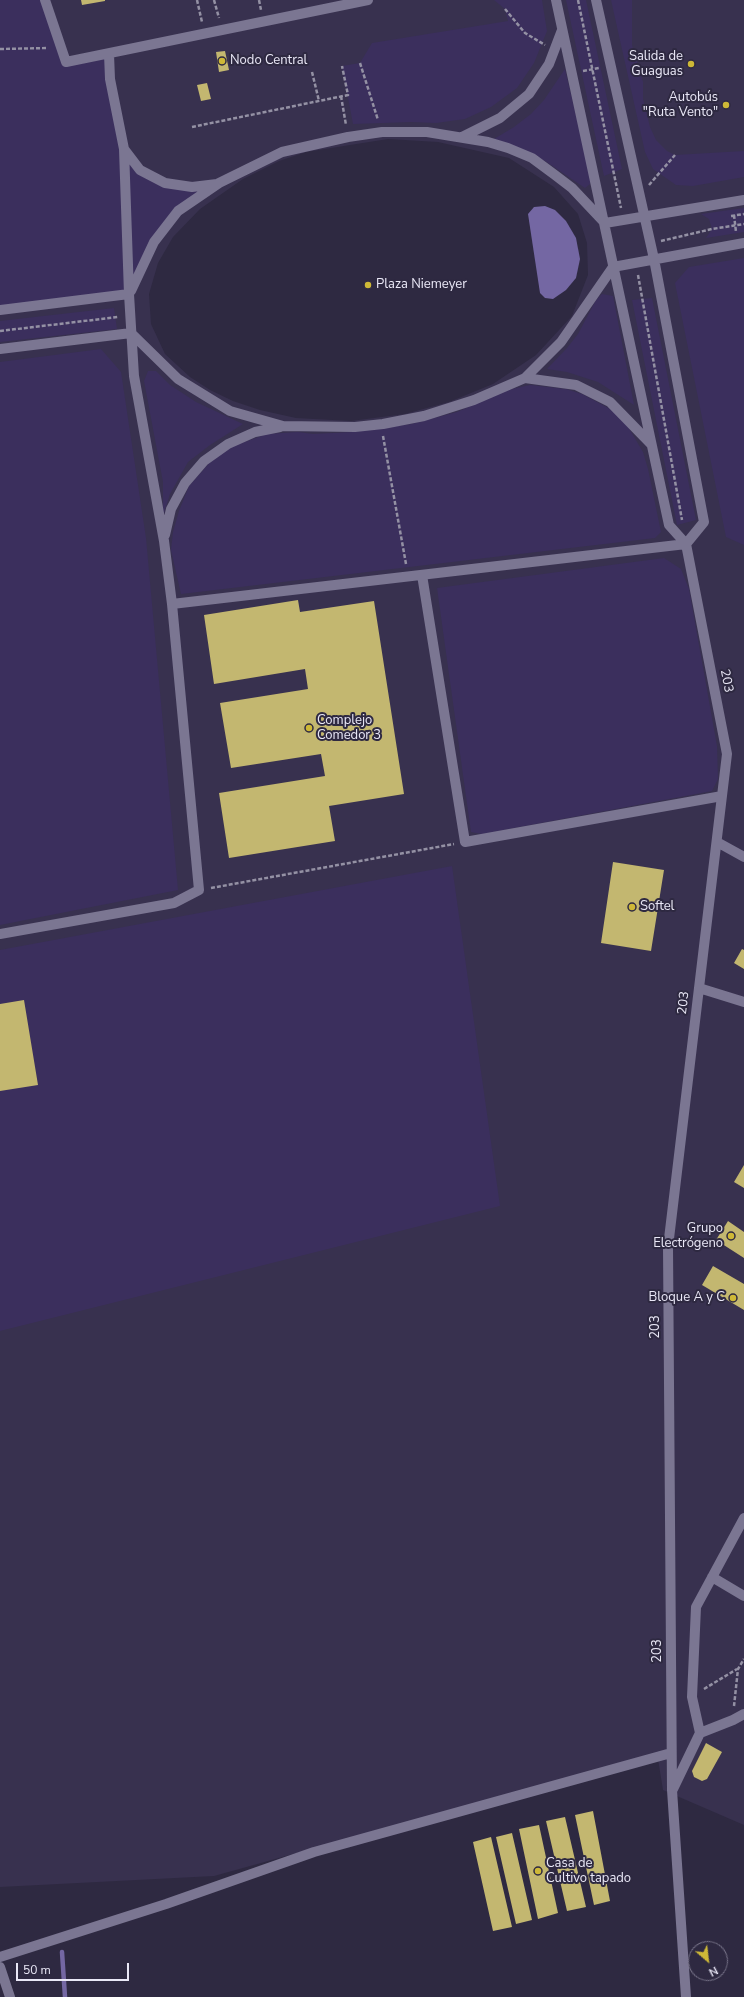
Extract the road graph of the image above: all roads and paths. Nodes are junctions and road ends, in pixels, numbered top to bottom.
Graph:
1 (44, 0) edge
2 (197, 0) edge
3 (214, 0) edge
4 (368, 0) edge
5 (556, 0) edge
6 (578, 0) edge
7 (596, 0) edge
8 (353, 2) edge
9 (505, 9) dead end
10 (563, 28) junction
11 (222, 30) junction
12 (205, 34) junction
13 (61, 48) junction
14 (0, 49) edge
15 (555, 51) junction
16 (109, 54) junction
17 (360, 62) dead end
18 (342, 66) dead end
19 (611, 66) junction
20 (592, 69) junction
21 (312, 72) dead end
22 (572, 73) junction
23 (342, 96) junction
24 (319, 101) junction
25 (192, 127) dead end
26 (382, 132) junction
27 (348, 137) junction
28 (462, 137) junction
29 (124, 149) junction
30 (675, 155) dead end
31 (219, 183) junction
32 (640, 196) junction
33 (744, 200) edge
34 (732, 202) junction
35 (644, 216) junction
36 (624, 220) junction
37 (605, 223) junction
38 (744, 224) edge
39 (735, 225) junction
40 (651, 243) junction
41 (741, 244) edge
42 (654, 260) junction
43 (636, 263) junction
44 (613, 267) junction
45 (129, 294) junction
46 (0, 310) edge
47 (130, 315) junction
48 (0, 331) edge
49 (131, 333) junction
50 (0, 350) edge
51 (525, 378) junction
52 (383, 424) junction
53 (283, 426) junction
54 (651, 444) junction
55 (164, 541) junction
56 (686, 544) junction
57 (422, 575) junction
58 (410, 576) junction
59 (172, 604) junction
60 (722, 796) junction
61 (465, 842) junction
62 (717, 842) junction
63 (744, 857) edge
64 (199, 890) junction
65 (0, 934) edge
66 (699, 988) junction
67 (744, 1002) edge
68 (744, 1518) edge
69 (712, 1577) junction
70 (744, 1596) edge
71 (744, 1659) edge
72 (738, 1669) junction
73 (692, 1697) junction
74 (744, 1714) edge
75 (733, 1720) junction
76 (700, 1733) junction
77 (671, 1753) junction
78 (672, 1790) junction
79 (0, 1957) edge
80 (0, 1967) edge
81 (10, 1997) edge
82 (686, 1997) edge

1 - 13 street
2 - 12 path
3 - 11 path
4 - 8 street
5 - 10 street
6 - 20 path
7 - 19 street
8 - 11 street
9 - 15 path
10 - 15 street
10 - 22 street
11 - 12 street
12 - 16 street
13 - 14 path
13 - 16 street
15 - 28 street
16 - 29 street
17 - 26 path
18 - 23 path
19 - 20 path
19 - 32 street
20 - 22 path
20 - 36 path
21 - 24 path
22 - 37 street
23 - 24 path
23 - 27 path
24 - 25 path
26 - 27 street
26 - 28 street
27 - 31 street
28 - 37 street
29 - 31 street
29 - 45 street
30 - 32 path
31 - 45 street
32 - 35 street
33 - 34 street
34 - 35 street
34 - 39 path
35 - 36 street
35 - 40 street
36 - 37 street
37 - 44 street
38 - 39 path
39 - 40 path
39 - 41 path
40 - 42 street
41 - 42 street
42 - 43 street
42 - 56 street
43 - 44 street
43 - 56 path
44 - 51 street
44 - 54 street
45 - 46 street
45 - 47 street
47 - 48 path
47 - 49 street
49 - 50 street
49 - 53 street
49 - 55 street
51 - 52 street
51 - 54 street
52 - 53 street
52 - 58 path
53 - 55 street
54 - 56 street
55 - 59 street
56 - 57 street
56 - 60 street, 203
57 - 58 street
57 - 61 street
58 - 59 street
59 - 64 street
60 - 61 street
60 - 62 street, 203
61 - 64 path
62 - 63 street
62 - 66 street, 203
64 - 65 street
66 - 67 street
66 - 77 street, 203
68 - 69 street
69 - 70 street
69 - 73 street
71 - 72 path
72 - 73 path
72 - 75 path
73 - 76 street
74 - 75 street
75 - 76 street
76 - 78 street
77 - 78 street, 203
77 - 79 street
78 - 82 street, 203
80 - 81 street

